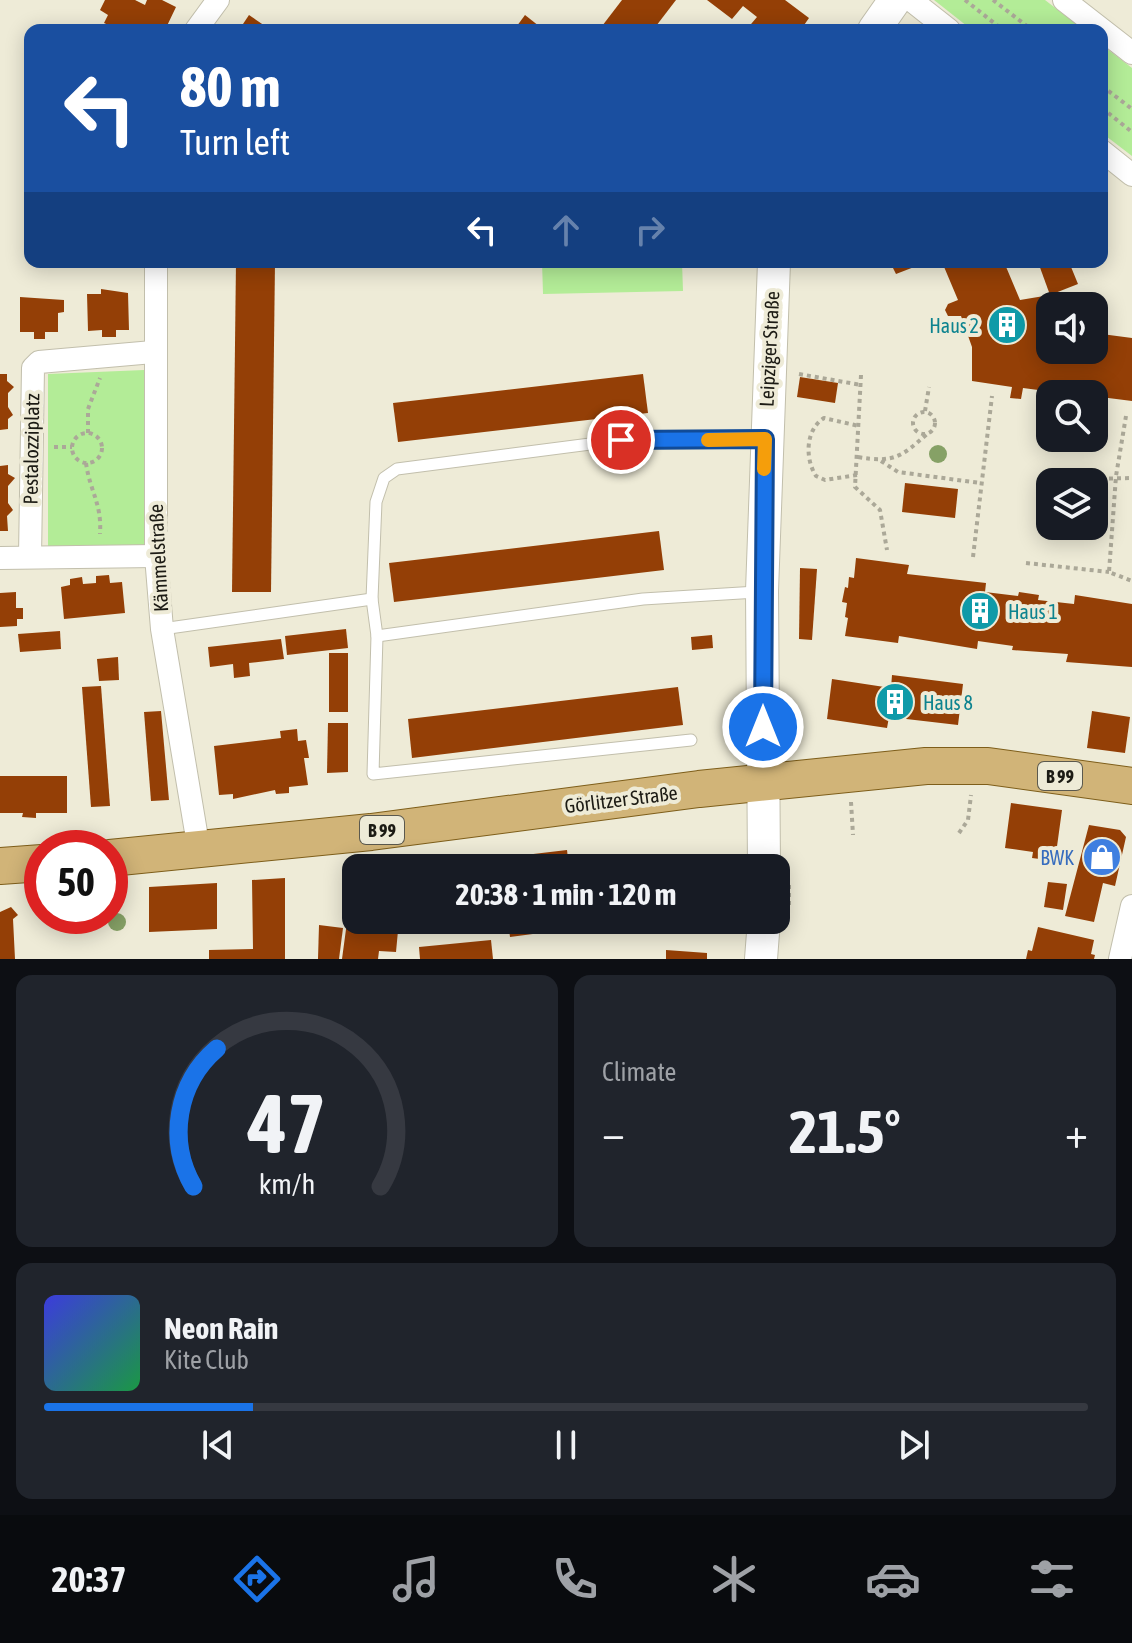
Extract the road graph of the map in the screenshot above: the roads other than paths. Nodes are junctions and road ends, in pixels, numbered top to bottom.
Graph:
1 (218, 0) edge
2 (895, 0) edge
3 (911, 0) edge
4 (1064, 0) edge
5 (200, 24) edge
6 (878, 24) edge
7 (941, 24) edge
8 (1095, 24) edge
9 (1108, 34) edge
10 (1132, 53) edge
11 (1108, 156) edge
12 (1132, 175) edge
13 (156, 268) edge
14 (774, 268) edge
15 (153, 352) junction
16 (765, 439) junction
17 (156, 556) junction
18 (30, 557) junction
19 (0, 558) edge
20 (762, 591) junction
21 (372, 599) junction
22 (162, 629) junction
23 (377, 636) junction
24 (691, 740) dead end
25 (764, 781) junction
26 (1132, 786) edge
27 (199, 850) junction
28 (775, 854) edge
29 (128, 856) edge
30 (24, 864) edge
31 (0, 866) edge
32 (1132, 906) edge
33 (771, 934) edge
34 (761, 959) edge
35 (1120, 959) edge

1 - 5 street
2 - 6 main road
3 - 7 street
4 - 8 street
9 - 10 street
11 - 12 street
13 - 15 street, Kämmelstraße
14 - 16 main road, Leipziger Straße
15 - 17 street, Kämmelstraße
15 - 18 street, Pestalozziplatz
16 - 20 main road, Leipziger Straße
16 - 21 lane
17 - 18 street
17 - 22 street, Kämmelstraße
18 - 19 street
20 - 23 lane
20 - 25 main road, Leipziger Straße
21 - 22 lane
21 - 23 lane
22 - 27 street, Kämmelstraße
23 - 24 lane
25 - 26 main road, Görlitzer Straße / B 99
25 - 27 main road, Görlitzer Straße / B 99
25 - 28 main road, Leipziger Straße
27 - 29 main road, Görlitzer Straße / B 99
30 - 31 main road
32 - 35 street
33 - 34 main road

